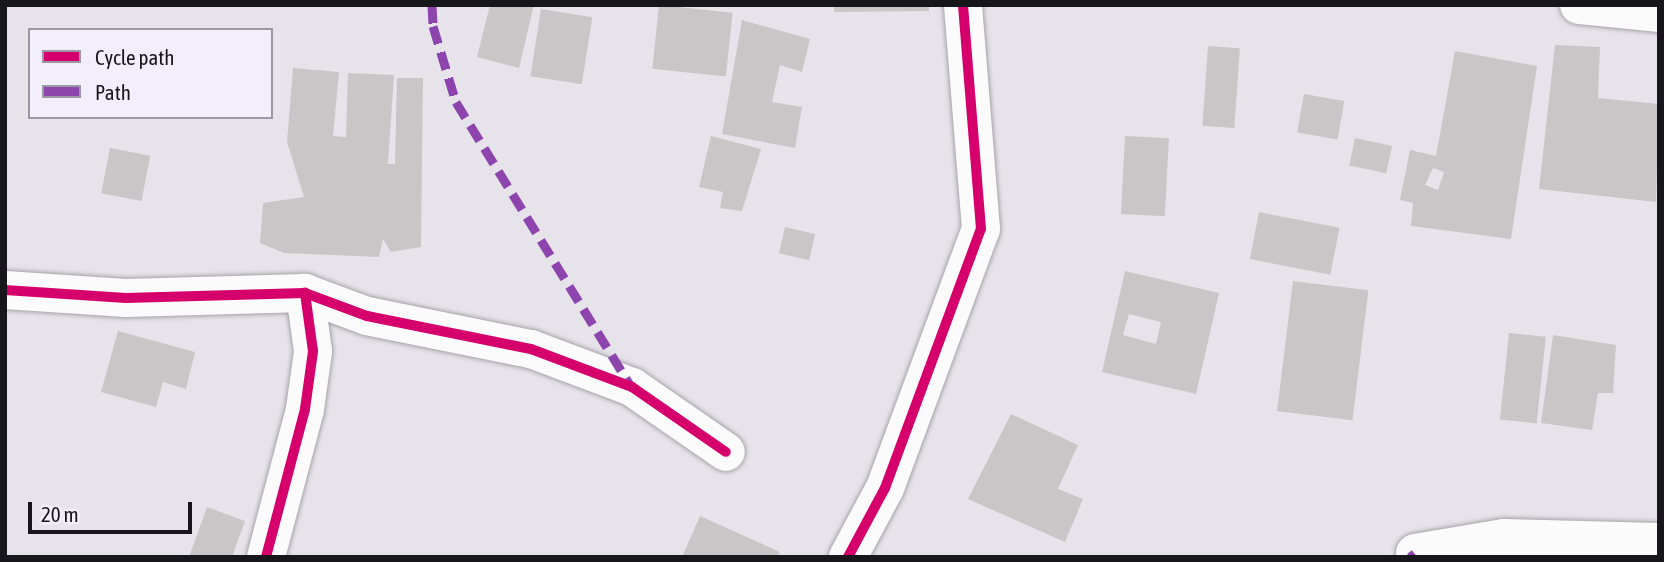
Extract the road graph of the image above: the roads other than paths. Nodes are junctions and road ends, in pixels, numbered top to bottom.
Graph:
1 (962, 5) edge
2 (1579, 5) edge
3 (1659, 13) edge
4 (5, 290) edge
5 (305, 293) junction
6 (726, 452) dead end
7 (1659, 542) edge
8 (1415, 553) dead end
9 (266, 557) edge
10 (848, 557) edge

1 - 10 street
2 - 3 street
4 - 5 street
5 - 6 street
5 - 9 street
7 - 8 street

